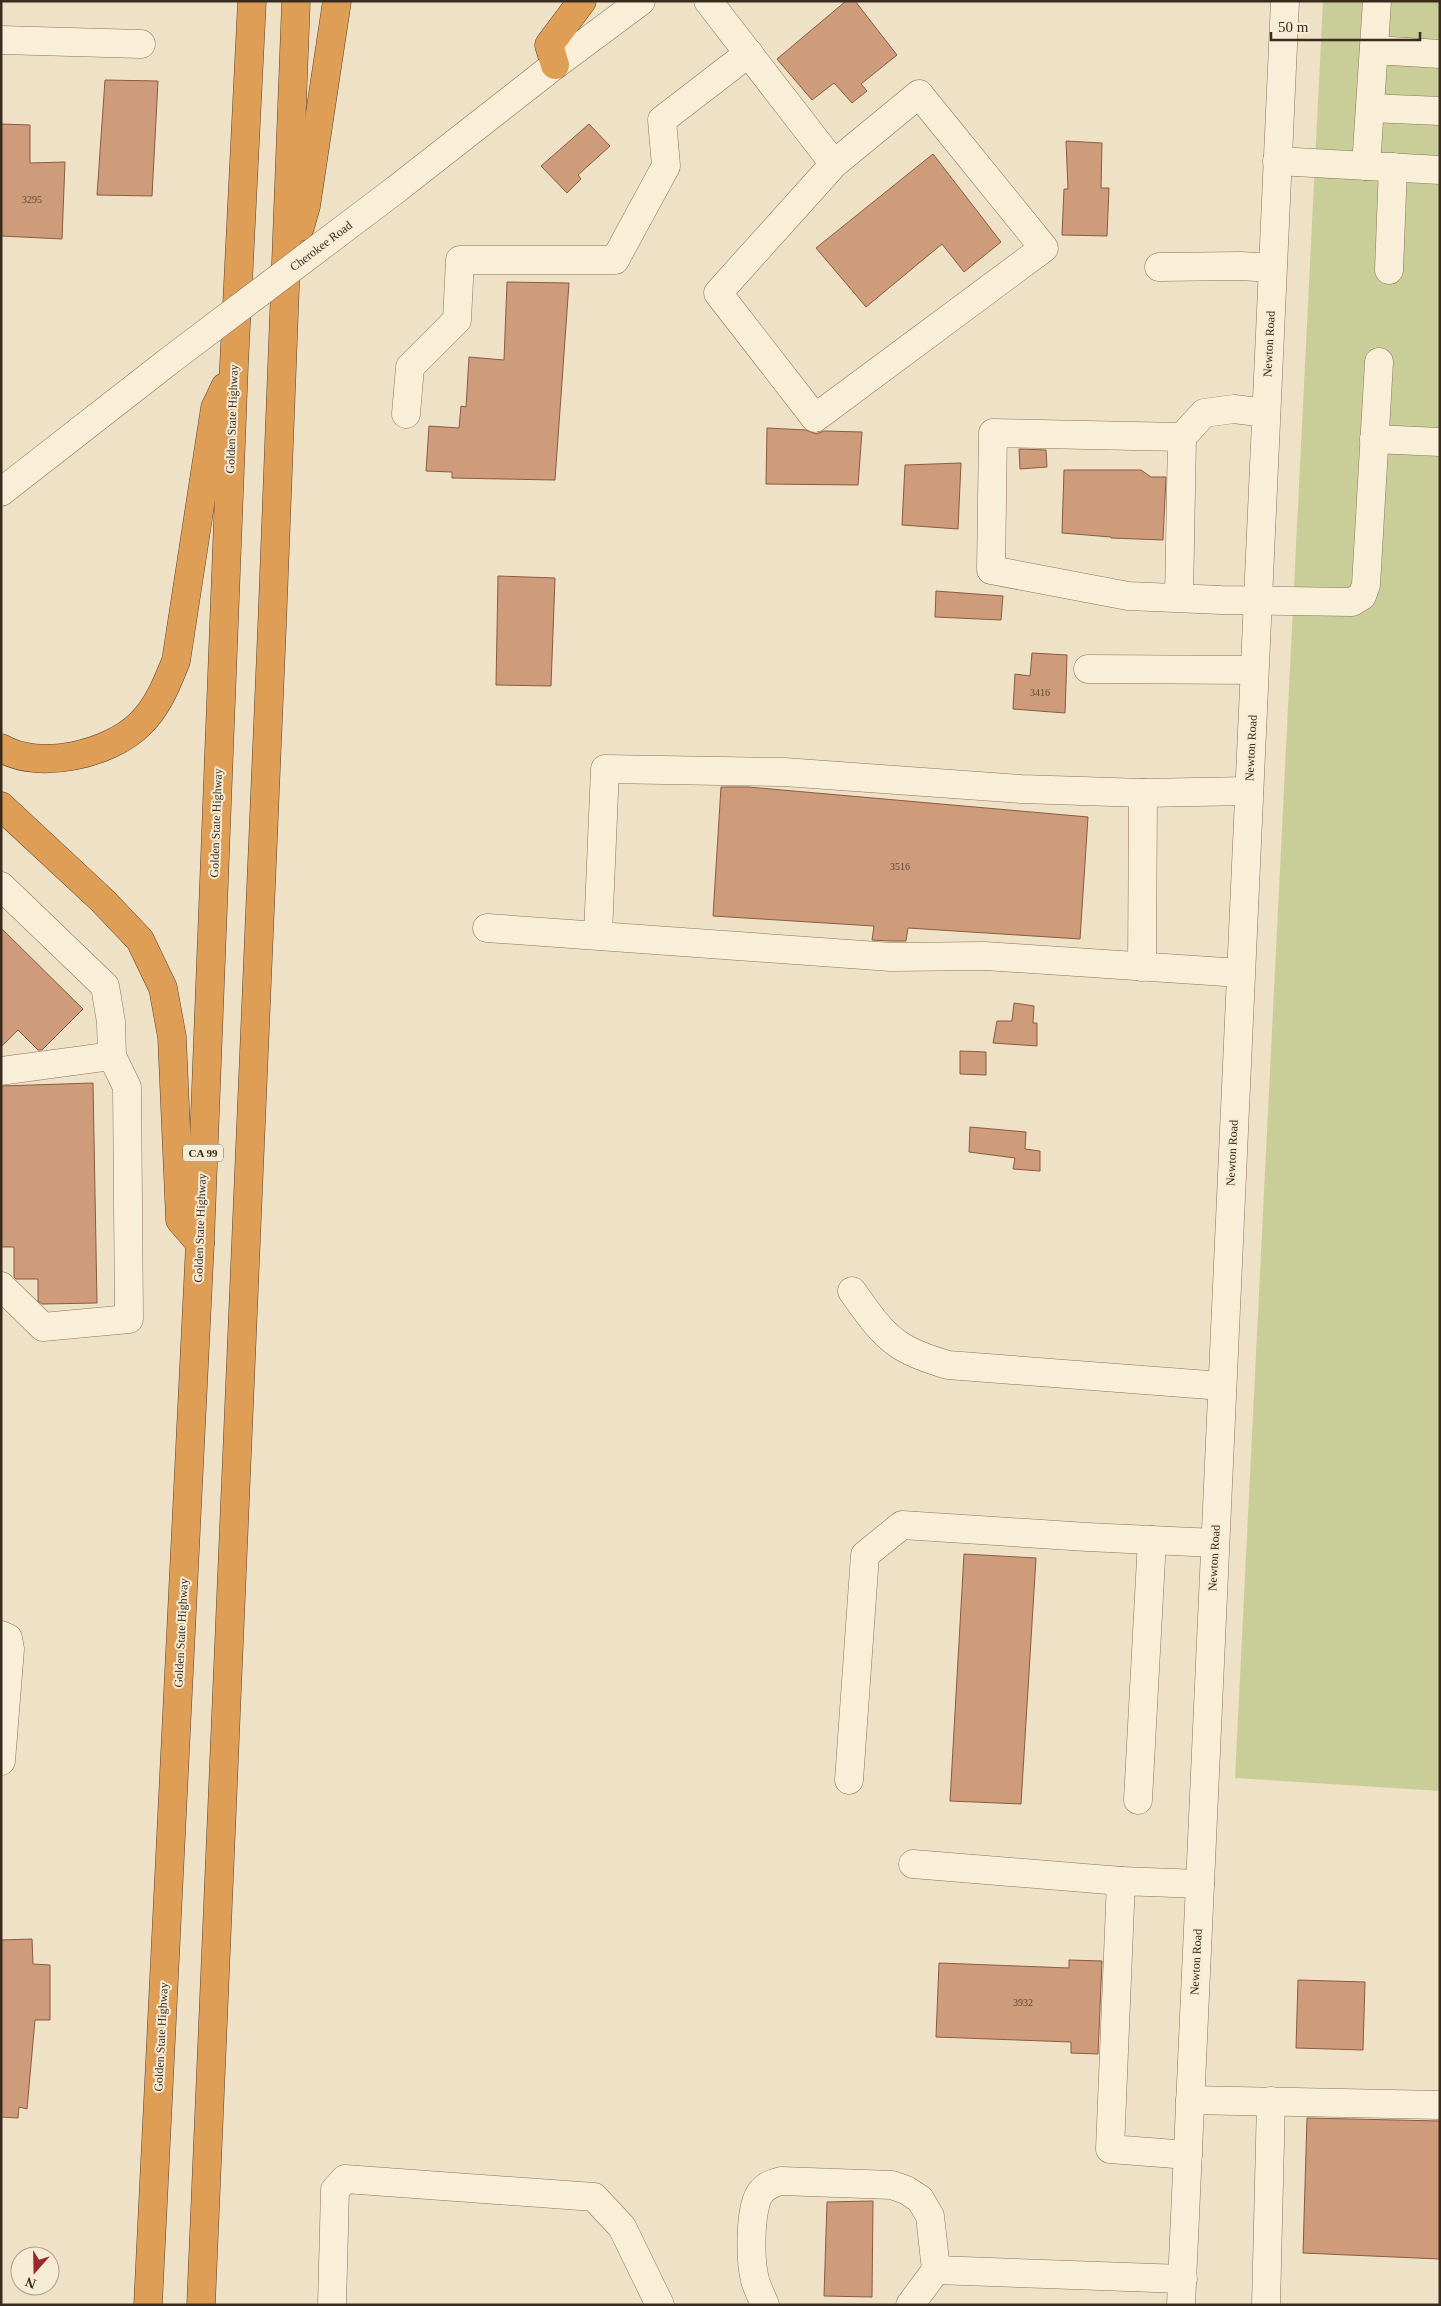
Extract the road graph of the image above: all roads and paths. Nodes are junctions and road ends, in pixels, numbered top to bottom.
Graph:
1 (252, 1) edge
2 (296, 1) edge
3 (337, 1) edge
4 (582, 1) edge
5 (641, 1) edge
6 (708, 1) edge
7 (1284, 1) edge
8 (1377, 1) edge
9 (1, 40) edge
10 (141, 44) dead end
11 (1374, 50) junction
12 (749, 53) junction
13 (1440, 54) edge
14 (555, 65) junction
15 (1370, 108) junction
16 (1440, 111) edge
17 (1277, 161) junction
18 (834, 164) junction
19 (1366, 166) junction
20 (1393, 167) junction
21 (1440, 170) edge
22 (1159, 267) dead end
23 (1272, 268) junction
24 (286, 270) junction
25 (1389, 270) dead end
26 (1379, 362) dead end
27 (234, 365) junction
28 (1266, 413) junction
29 (406, 414) dead end
30 (1182, 436) junction
31 (1374, 439) junction
32 (1440, 442) edge
33 (1, 492) edge
34 (1179, 598) junction
35 (1257, 600) junction
36 (1088, 669) dead end
37 (1254, 670) junction
38 (1, 748) edge
39 (1249, 791) junction
40 (1142, 793) junction
41 (1, 806) edge
42 (1, 886) edge
43 (487, 928) dead end
44 (598, 934) junction
45 (1142, 967) junction
46 (1240, 973) junction
47 (112, 1056) junction
48 (1, 1071) edge
49 (200, 1243) junction
50 (1, 1286) edge
51 (852, 1291) dead end
52 (1222, 1386) junction
53 (1152, 1540) junction
54 (1215, 1542) junction
55 (1, 1636) edge
56 (1, 1761) edge
57 (850, 1780) dead end
58 (1138, 1800) dead end
59 (913, 1864) dead end
60 (1121, 1881) junction
61 (1200, 1884) junction
62 (1190, 2100) junction
63 (1271, 2101) junction
64 (1440, 2105) edge
65 (1188, 2155) junction
66 (936, 2270) junction
67 (1182, 2292) edge
68 (148, 2305) edge
69 (201, 2305) edge
70 (332, 2305) edge
71 (660, 2305) edge
72 (765, 2305) edge
73 (910, 2305) edge
74 (1266, 2305) edge

1 - 27 highway, Golden State Highway / CA 99
2 - 24 highway
3 - 24 highway
4 - 14 highway
5 - 14 street, Cherokee Road
6 - 12 street
7 - 17 street, Newton Road
8 - 11 street
9 - 10 street
11 - 13 street
11 - 15 street
12 - 18 street
12 - 29 street
14 - 33 street, Cherokee Road, bridge
15 - 16 street
15 - 19 street
17 - 19 street
17 - 23 street, Newton Road
18 - 18 street
19 - 20 street
20 - 21 street
20 - 25 street
22 - 23 street
23 - 28 street, Newton Road
24 - 69 highway
26 - 31 street
27 - 38 highway
27 - 49 highway, Golden State Highway / CA 99
28 - 30 street
28 - 35 street, Newton Road
30 - 34 street
30 - 34 street
31 - 32 street
31 - 35 street
34 - 35 street
35 - 37 street, Newton Road
36 - 37 street
37 - 39 street, Newton Road
39 - 40 street
39 - 46 street, Newton Road
40 - 44 street
40 - 45 street
41 - 49 highway
42 - 47 street
43 - 44 street
44 - 45 street
45 - 46 street
46 - 52 street, Newton Road
47 - 48 street
47 - 50 street
49 - 68 highway, Golden State Highway / CA 99
51 - 52 street
52 - 54 street, Newton Road
53 - 54 street
53 - 57 street
53 - 58 street
54 - 61 street, Newton Road
55 - 56 street
59 - 60 street
60 - 61 street
60 - 65 street
61 - 62 street, Newton Road
62 - 63 street
62 - 65 street, Newton Road
63 - 64 street
63 - 74 street
65 - 67 street, Newton Road
66 - 67 street
66 - 72 street
66 - 73 street
70 - 71 street

